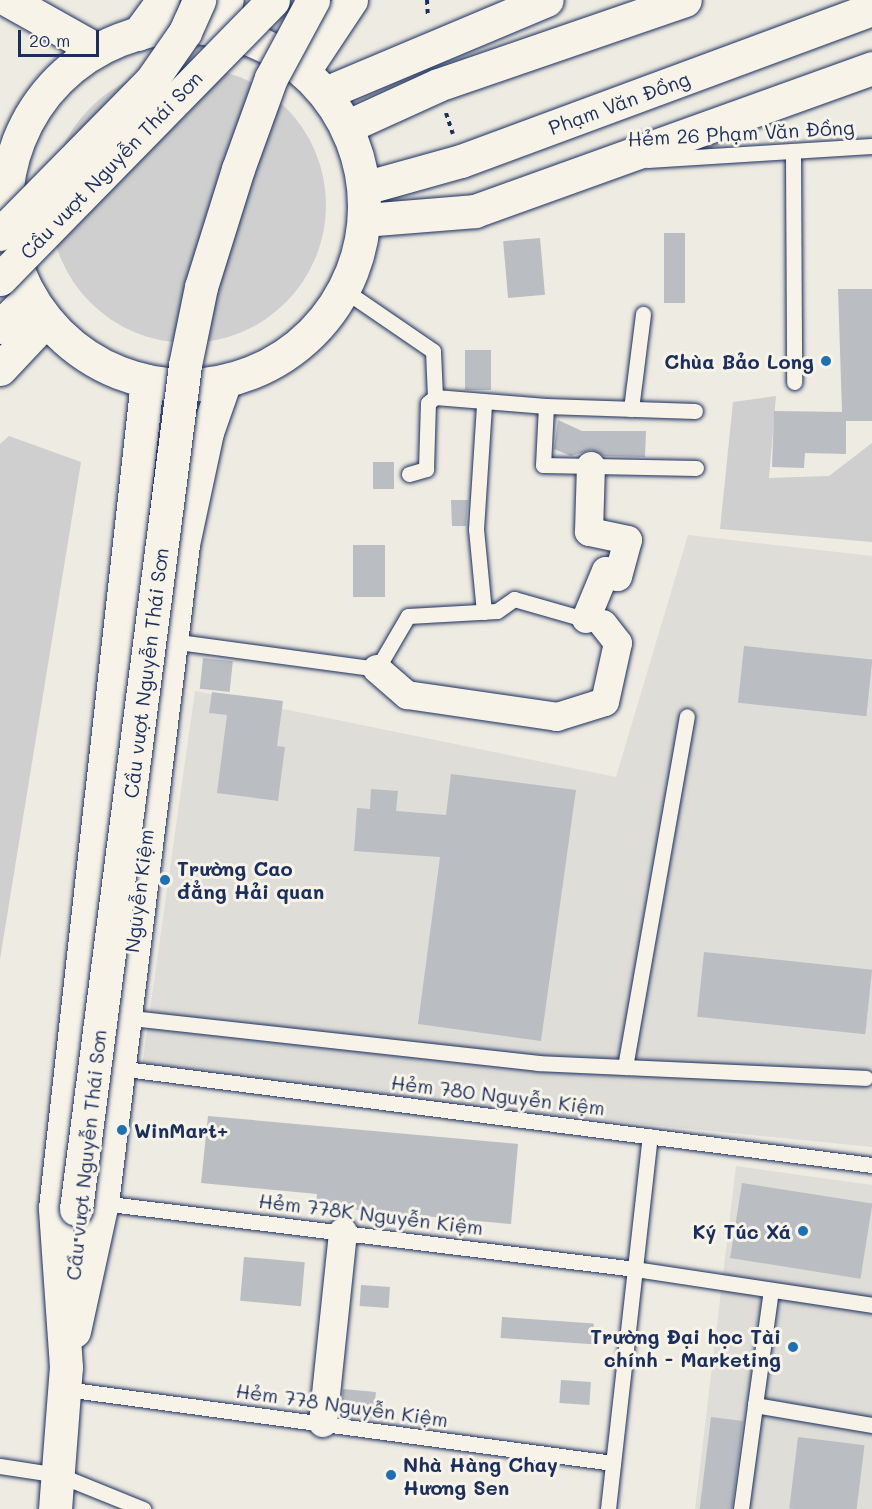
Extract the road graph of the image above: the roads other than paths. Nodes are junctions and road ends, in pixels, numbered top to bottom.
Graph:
1 (8, 0) edge
2 (163, 0) edge
3 (199, 0) edge
4 (255, 0) edge
5 (273, 0) edge
6 (313, 0) edge
7 (351, 0) edge
8 (547, 0) edge
9 (685, 0) edge
10 (505, 6) edge
11 (872, 9) edge
12 (225, 21) edge
13 (138, 34) junction
14 (559, 47) junction
15 (97, 50) junction
16 (872, 68) edge
17 (305, 69) junction
18 (330, 91) junction
19 (346, 127) junction
20 (872, 146) edge
21 (793, 154) junction
22 (611, 161) junction
23 (2, 201) edge
24 (364, 204) junction
25 (0, 279) edge
26 (344, 290) junction
27 (38, 308) junction
28 (643, 314) dead end
29 (0, 327) edge
30 (0, 369) edge
31 (147, 381) junction
32 (225, 381) junction
33 (794, 382) dead end
34 (435, 397) junction
35 (484, 404) junction
36 (546, 406) junction
37 (631, 409) junction
38 (695, 411) dead end
39 (591, 466) junction
40 (696, 468) dead end
41 (409, 474) dead end
42 (484, 612) junction
43 (594, 622) junction
44 (171, 641) junction
45 (377, 669) junction
46 (687, 716) dead end
47 (123, 1017) junction
48 (625, 1067) junction
49 (118, 1068) junction
50 (866, 1078) dead end
51 (650, 1136) junction
52 (872, 1165) edge
53 (89, 1206) junction
54 (343, 1232) junction
55 (634, 1269) junction
56 (771, 1290) junction
57 (872, 1305) edge
58 (65, 1378) junction
59 (755, 1405) junction
60 (323, 1423) junction
61 (872, 1425) edge
62 (613, 1463) junction
63 (0, 1466) edge
64 (59, 1475) junction
65 (56, 1509) edge
66 (143, 1509) edge
67 (608, 1509) edge
68 (741, 1509) edge

1 - 15 main road
2 - 13 main road
3 - 23 main road, Cầu vượt Nguyễn Thái Sơn, bridge
4 - 12 main road
5 - 25 main road, Cầu vượt Nguyễn Thái Sơn, bridge
6 - 53 main road, Cầu vượt Nguyễn Thái Sơn, bridge
7 - 17 main road
8 - 10 main road
9 - 14 main road
10 - 14 main road
10 - 18 main road
11 - 24 main road, Phạm Văn Đồng
12 - 13 main road
12 - 17 main road
13 - 15 main road
14 - 19 main road
15 - 23 main road
16 - 22 main road
17 - 18 main road
18 - 19 main road
19 - 24 main road
20 - 21 lane, Hẻm 26 Phạm Văn Đồng
21 - 22 lane, Hẻm 26 Phạm Văn Đồng
21 - 33 lane
22 - 24 main road
23 - 27 main road
24 - 26 main road
26 - 32 main road
26 - 34 lane
27 - 29 main road
27 - 30 main road
27 - 31 main road
28 - 37 lane
31 - 32 main road
31 - 58 main road
32 - 44 main road, Nguyễn Kiệm
34 - 35 lane
34 - 41 lane
35 - 36 lane
35 - 42 lane
36 - 37 lane
36 - 39 lane
37 - 38 lane
39 - 40 lane
39 - 43 street
42 - 43 lane
42 - 45 lane
43 - 45 street
44 - 45 lane
44 - 47 main road, Nguyễn Kiệm
46 - 48 lane
47 - 48 lane
47 - 49 main road, Nguyễn Kiệm
48 - 50 lane
49 - 51 lane, Hẻm 780 Nguyễn Kiệm
49 - 53 main road, Nguyễn Kiệm
51 - 52 lane, Hẻm 780 Nguyễn Kiệm
51 - 55 lane
53 - 54 lane, Hẻm 778K Nguyễn Kiệm
53 - 58 main road, Cầu vượt Nguyễn Thái Sơn
54 - 55 lane, Hẻm 778K Nguyễn Kiệm
54 - 60 street
55 - 56 lane, Hẻm 778K Nguyễn Kiệm
55 - 62 lane
56 - 57 lane, Hẻm 778K Nguyễn Kiệm
56 - 59 lane
58 - 60 lane, Hẻm 778 Nguyễn Kiệm
58 - 64 main road
59 - 61 lane
59 - 68 lane
60 - 62 lane, Hẻm 778 Nguyễn Kiệm
62 - 67 lane
63 - 64 lane
64 - 65 main road
64 - 66 lane

